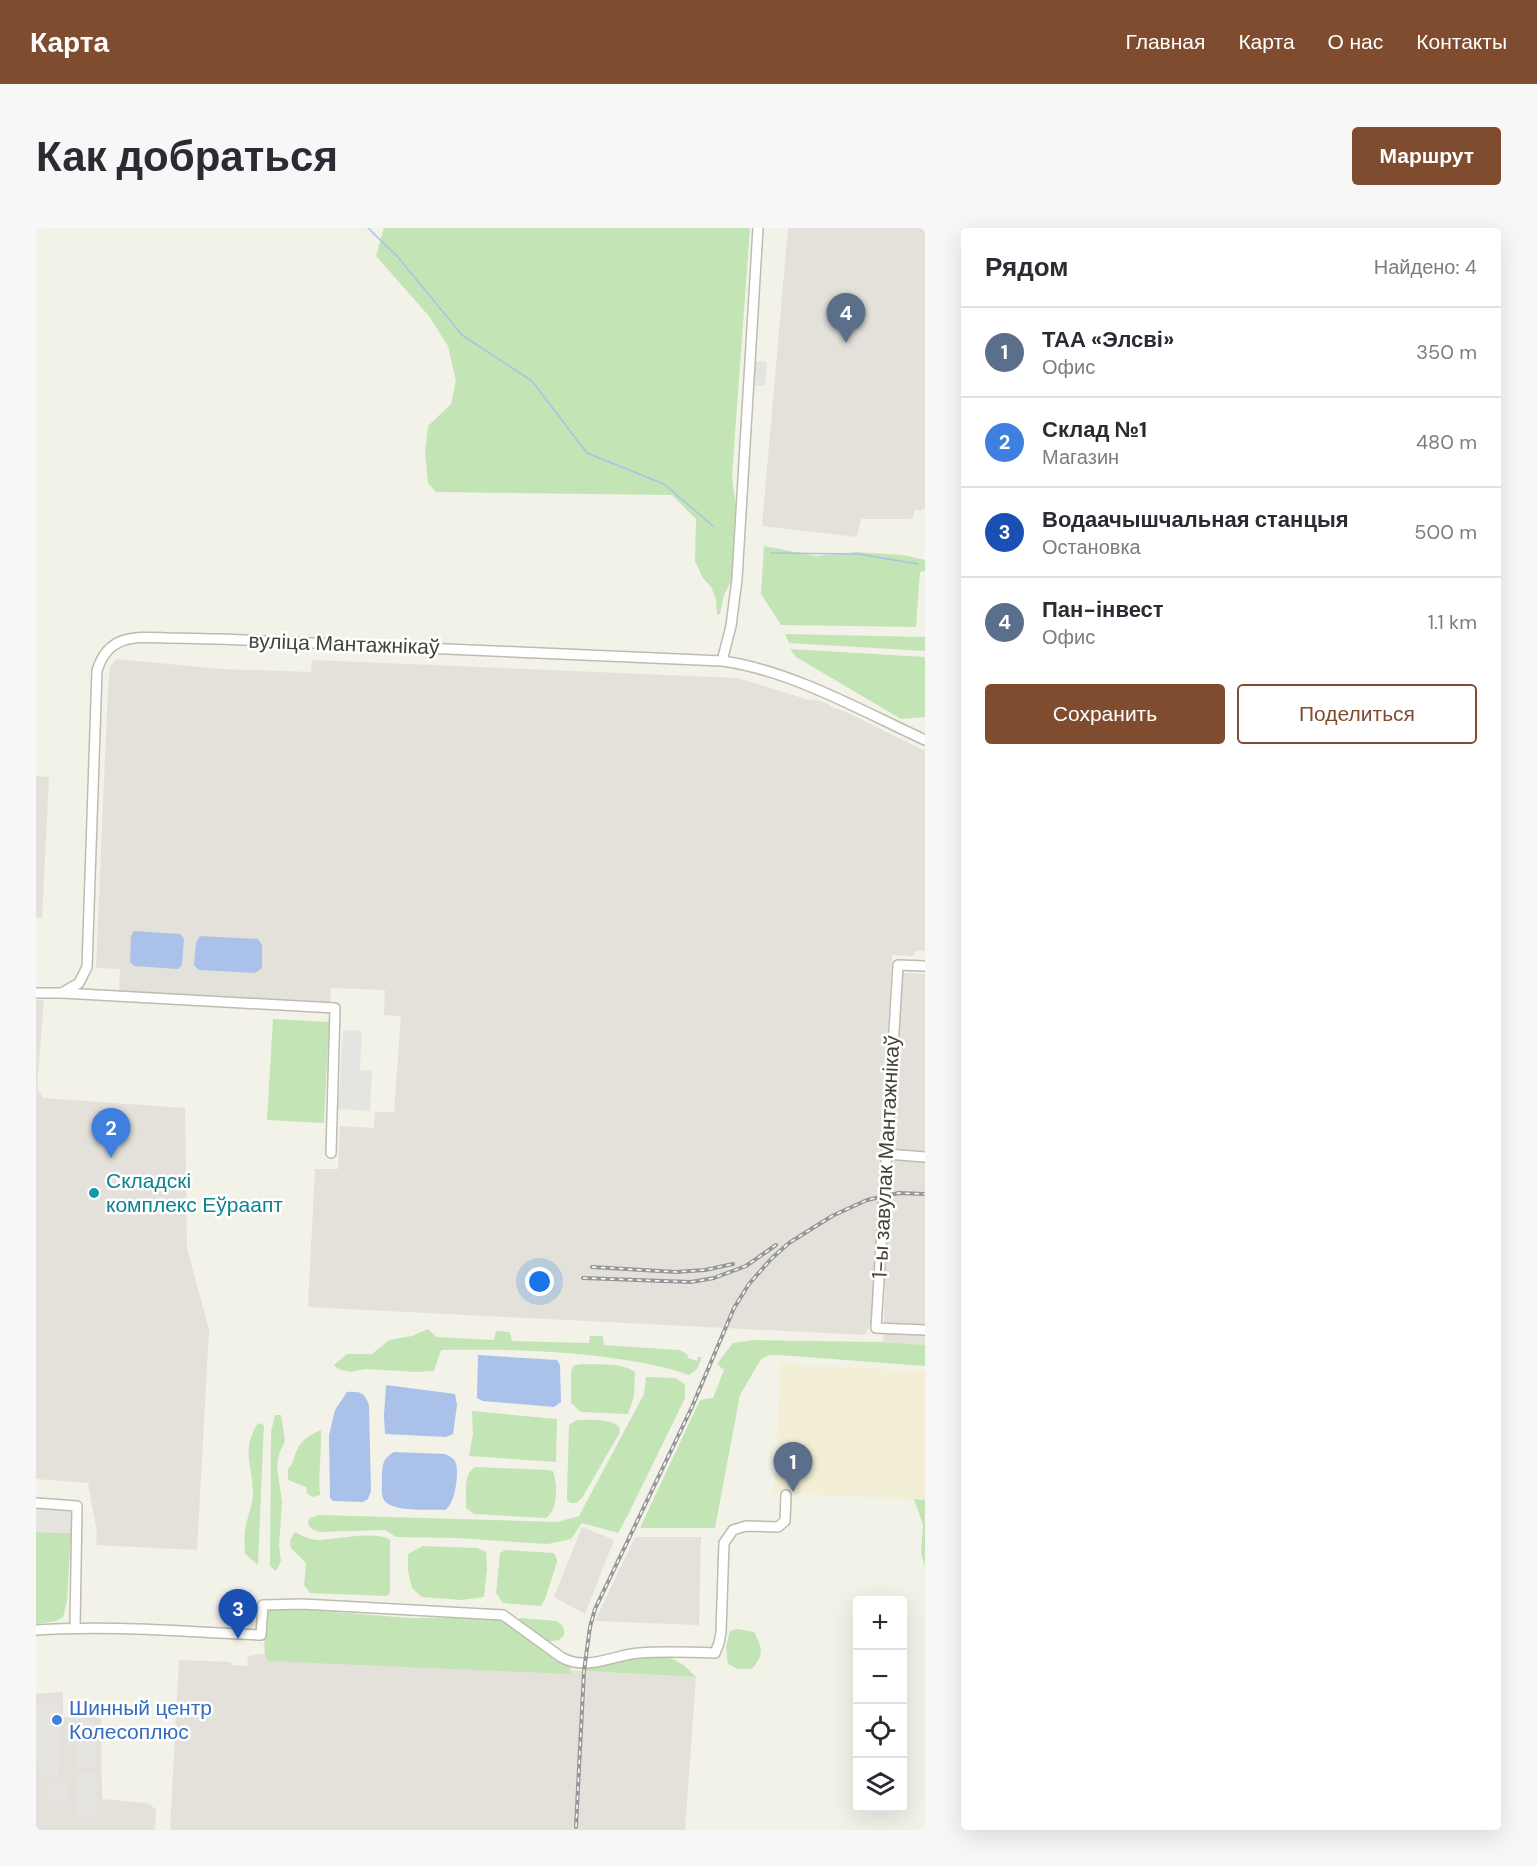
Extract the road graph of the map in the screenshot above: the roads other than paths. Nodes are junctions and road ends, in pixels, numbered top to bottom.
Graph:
1 (758, 228) edge
2 (722, 661) junction
3 (925, 740) edge
4 (925, 966) edge
5 (85, 973) junction
6 (36, 993) edge
7 (62, 993) junction
8 (95, 995) junction
9 (331, 1153) dead end
10 (887, 1154) junction
11 (925, 1157) edge
12 (925, 1330) edge
13 (786, 1495) dead end
14 (36, 1503) edge
15 (75, 1627) junction
16 (36, 1630) edge

1 - 2 street
2 - 3 street, вуліца Мантажнікаў
2 - 5 street, вуліца Мантажнікаў
4 - 10 street, 1-ы завулак Мантажнікаў
5 - 7 street
5 - 8 street
6 - 7 street
7 - 8 street
8 - 9 street
10 - 11 street
10 - 12 street, 1-ы завулак Мантажнікаў
13 - 15 street
14 - 15 street
15 - 16 street

